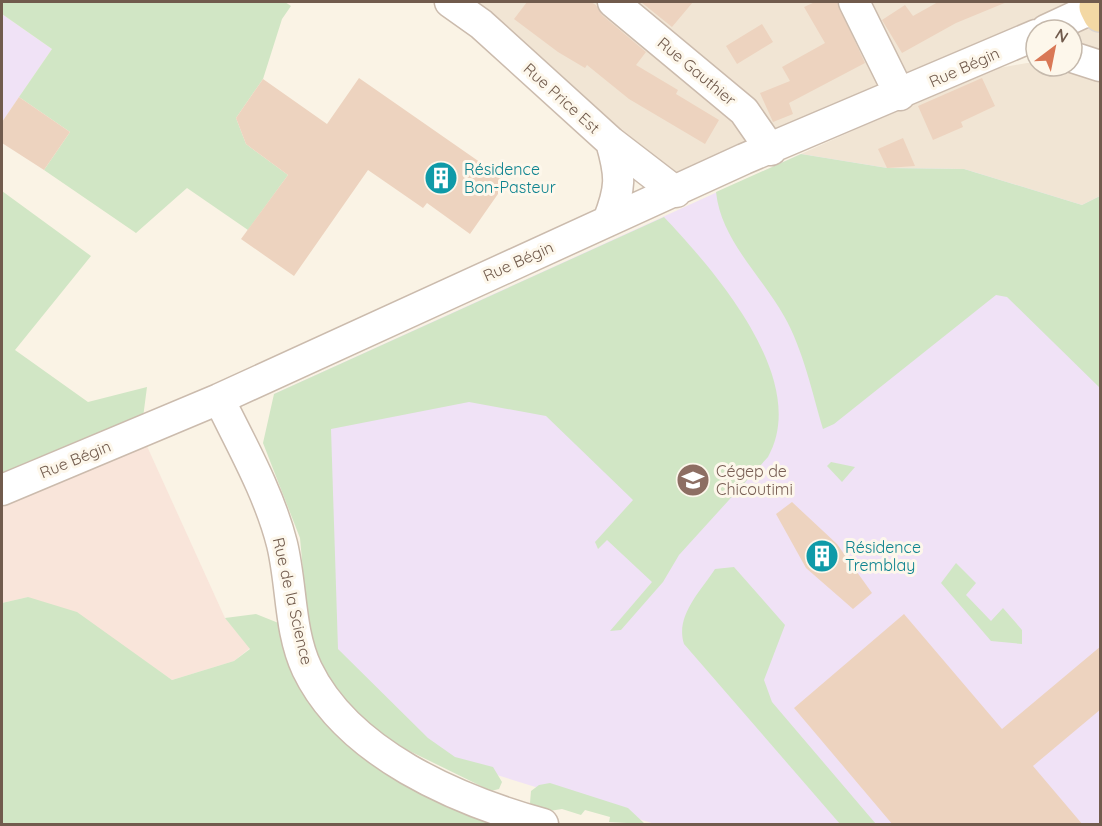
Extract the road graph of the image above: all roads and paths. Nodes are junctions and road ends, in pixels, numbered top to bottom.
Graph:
1 (450, 2) edge
2 (613, 2) edge
3 (854, 2) edge
4 (1099, 7) edge
5 (488, 13) edge
6 (1074, 18) edge
7 (1024, 39) edge
8 (1003, 49) junction
9 (1024, 51) edge
10 (1084, 61) edge
11 (1101, 66) edge
12 (900, 95) junction
13 (611, 142) junction
14 (771, 150) junction
15 (676, 192) junction
16 (608, 221) junction
17 (219, 399) junction
18 (2, 490) edge
19 (543, 825) edge

1 - 5 street, Rue Price Est
2 - 14 street, Rue Gauthier
3 - 12 street
4 - 6 street
5 - 13 street, Rue Price Est
7 - 8 street, Rue Bégin
8 - 9 street
8 - 12 street, Rue Bégin
10 - 11 street
12 - 14 street, Rue Bégin
13 - 15 street, Rue Price Est
13 - 16 street
14 - 15 street, Rue Bégin
15 - 16 street, Rue Bégin
16 - 17 street, Rue Bégin
17 - 18 street, Rue Bégin
17 - 19 street, Rue de la Science

